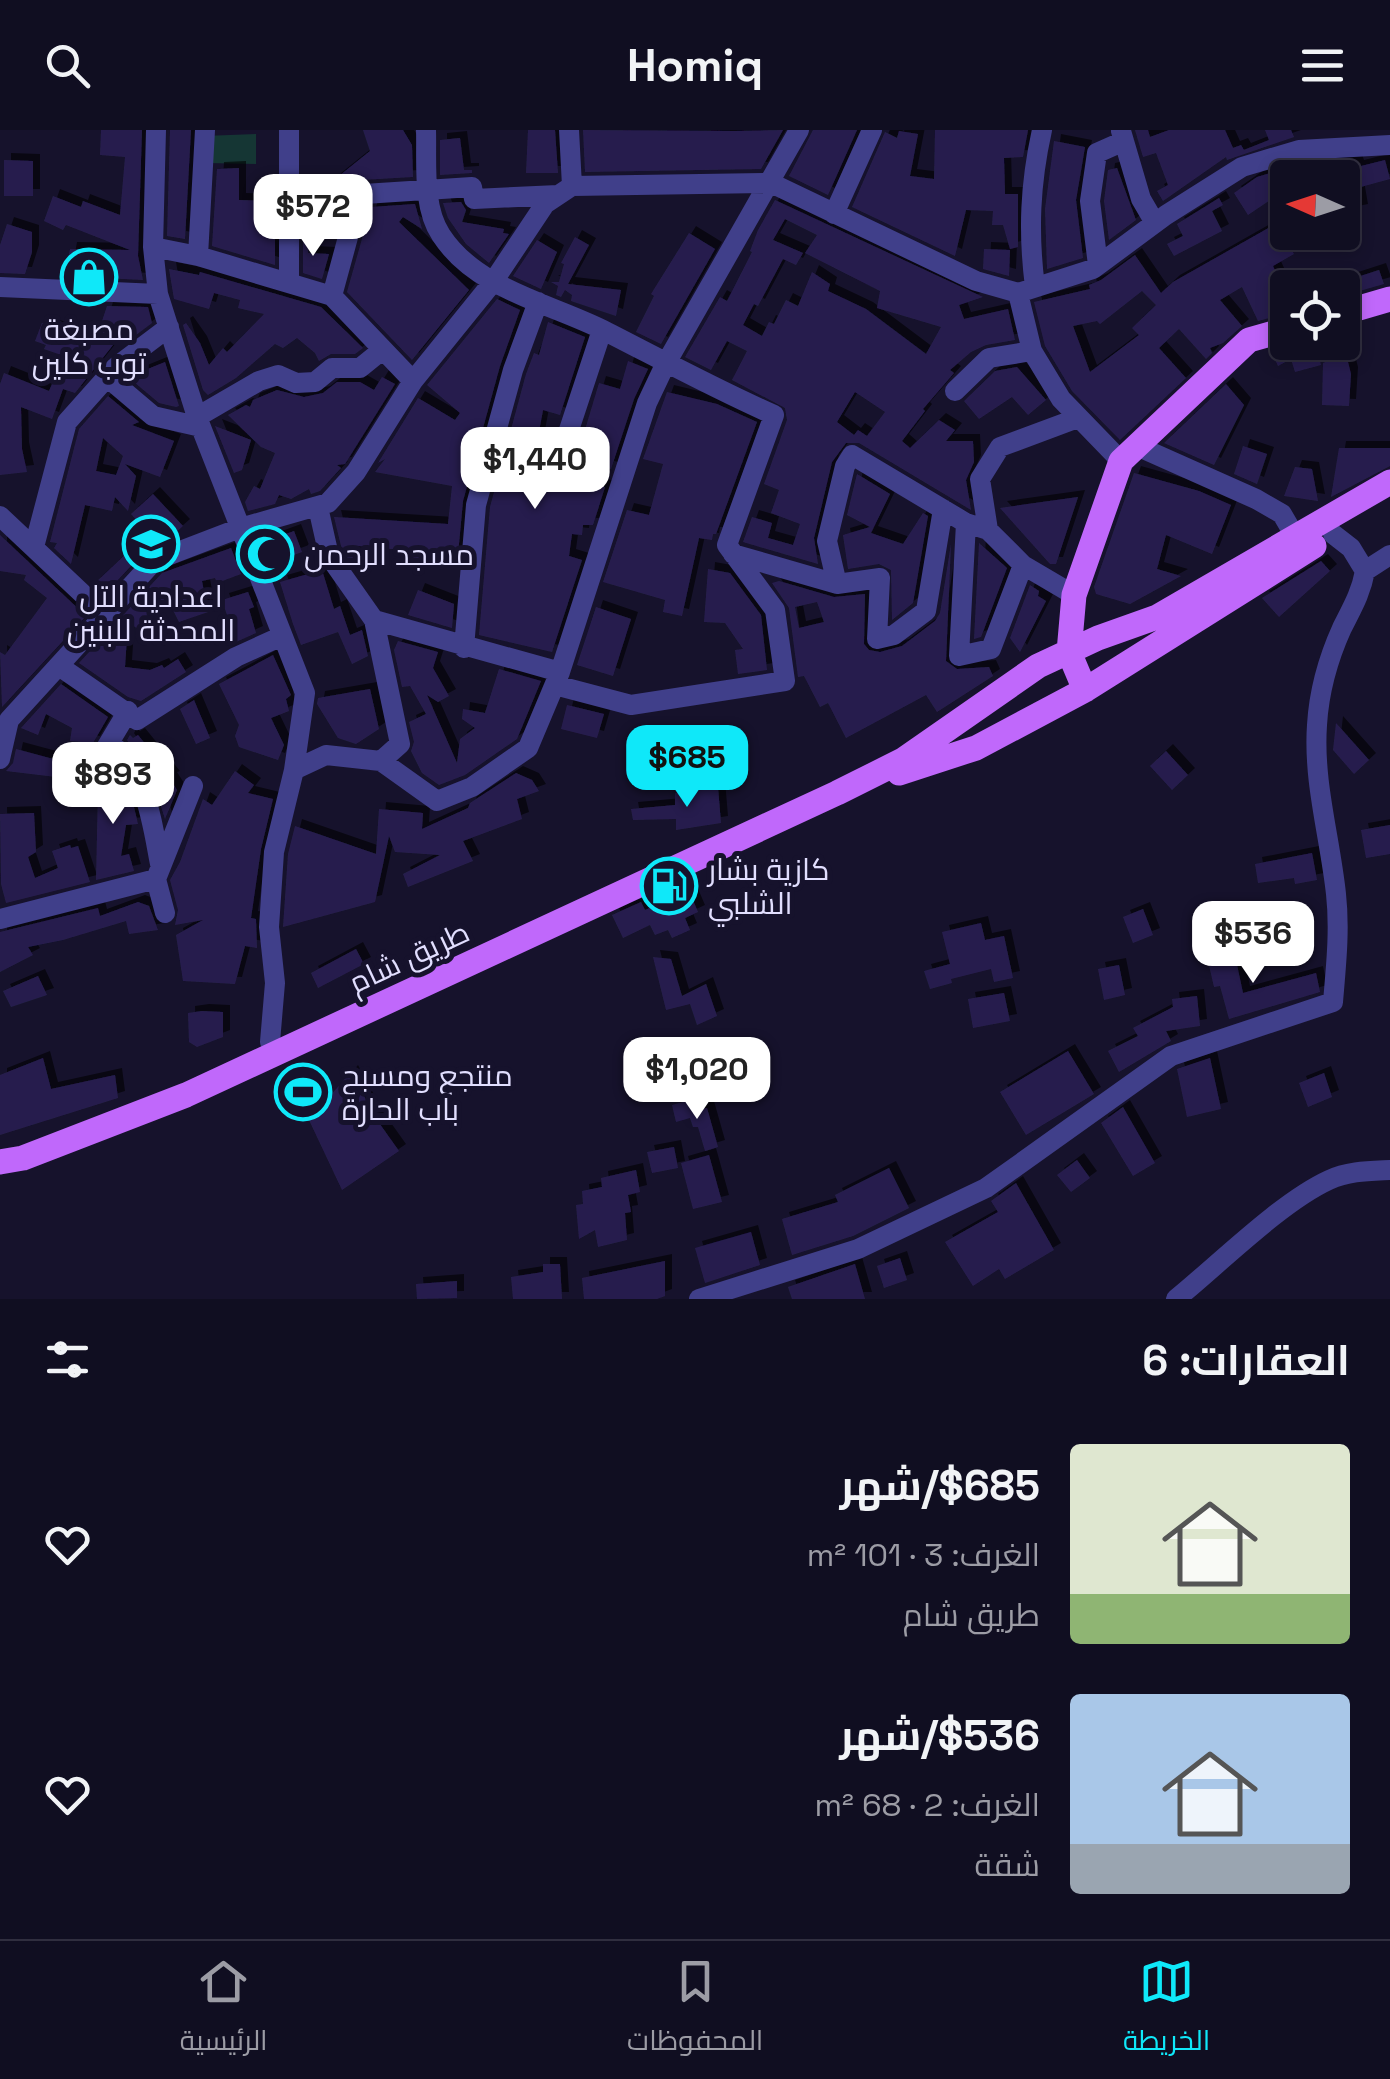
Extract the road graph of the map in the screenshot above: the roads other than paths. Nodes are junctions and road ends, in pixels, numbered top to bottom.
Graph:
1 (156, 130) edge
2 (205, 130) edge
3 (289, 130) edge
4 (426, 130) edge
5 (569, 130) edge
6 (799, 130) edge
7 (872, 130) edge
8 (1042, 130) edge
9 (1123, 136) edge
10 (1390, 145) edge
11 (771, 183) junction
12 (428, 190) junction
13 (565, 190) junction
14 (834, 214) junction
15 (1155, 223) junction
16 (152, 247) junction
17 (198, 256) junction
18 (1098, 265) junction
19 (289, 282) junction
20 (492, 282) junction
21 (0, 287) edge
22 (1026, 290) junction
23 (158, 294) junction
24 (332, 296) junction
25 (1390, 299) edge
26 (538, 302) junction
27 (1360, 308) edge
28 (169, 327) junction
29 (602, 330) junction
30 (1270, 334) edge
31 (381, 351) junction
32 (1032, 351) junction
33 (665, 365) junction
34 (107, 376) junction
35 (413, 381) junction
36 (955, 392) dead end
37 (1078, 418) junction
38 (199, 422) junction
39 (1129, 454) junction
40 (559, 473) dead end
41 (1390, 482) edge
42 (1390, 501) edge
43 (318, 508) junction
44 (943, 509) junction
45 (0, 516) edge
46 (966, 522) junction
47 (240, 528) junction
48 (988, 530) junction
49 (1334, 534) junction
50 (1296, 538) junction
51 (34, 546) junction
52 (734, 554) junction
53 (1390, 555) edge
54 (1023, 566) junction
55 (1366, 571) junction
56 (837, 584) junction
57 (1073, 601) junction
58 (104, 614) junction
59 (374, 620) junction
60 (282, 636) junction
61 (1098, 638) junction
62 (464, 648) junction
63 (1069, 652) junction
64 (59, 666) junction
65 (1112, 673) junction
66 (558, 679) junction
67 (1085, 690) junction
68 (128, 711) junction
69 (300, 723) junction
70 (112, 742) junction
71 (0, 760) edge
72 (381, 761) junction
73 (294, 770) junction
74 (85, 783) dead end
75 (193, 786) dead end
76 (837, 793) junction
77 (158, 872) junction
78 (165, 913) dead end
79 (0, 917) edge
80 (270, 1042) dead end
81 (0, 1162) edge
82 (1390, 1170) edge
83 (699, 1299) edge
84 (1176, 1299) edge

1 - 16 street
2 - 17 street
3 - 19 street
4 - 12 street
5 - 13 street
6 - 11 street
7 - 14 street
8 - 22 street
9 - 15 street
9 - 18 street
10 - 15 street
11 - 13 street
11 - 14 street
11 - 33 street
12 - 13 street
12 - 20 street
12 - 24 street
13 - 20 street
14 - 22 street
15 - 18 street
16 - 17 street
16 - 23 street
17 - 19 street
18 - 22 street
19 - 24 street
20 - 26 street
20 - 35 street
21 - 23 street
22 - 32 street
23 - 28 street
24 - 31 street
25 - 27 main road
26 - 29 street
26 - 62 street
28 - 34 street
28 - 38 street
29 - 33 street
29 - 40 street
30 - 39 main road
31 - 35 street
31 - 38 street
32 - 36 street
32 - 37 street
33 - 52 street
33 - 66 street
34 - 38 street
34 - 51 street
35 - 43 street
37 - 39 street
37 - 48 street
38 - 47 street
39 - 50 street
39 - 57 main road
41 - 50 main road
42 - 49 main road
43 - 47 street
43 - 59 street
44 - 46 street
44 - 56 street
44 - 56 street
45 - 51 street
46 - 48 street
46 - 54 street
47 - 58 street
47 - 60 street
48 - 54 street
49 - 55 street
49 - 65 main road
50 - 61 main road
51 - 58 street
52 - 56 street
52 - 66 street
53 - 55 street
54 - 57 street
55 - 83 street
57 - 61 main road
57 - 63 main road
58 - 64 street
59 - 62 street
59 - 72 street
60 - 68 street
60 - 69 street
61 - 63 main road
61 - 65 main road
62 - 66 street
63 - 67 main road
63 - 76 main road
64 - 68 street
64 - 71 street
65 - 67 main road
66 - 72 street
67 - 76 main road
68 - 70 street
69 - 72 street
69 - 73 street
70 - 74 street
70 - 77 street
72 - 73 street
73 - 80 street
75 - 77 street
76 - 81 main road, طريق شام
77 - 78 street
77 - 79 street
82 - 84 street

